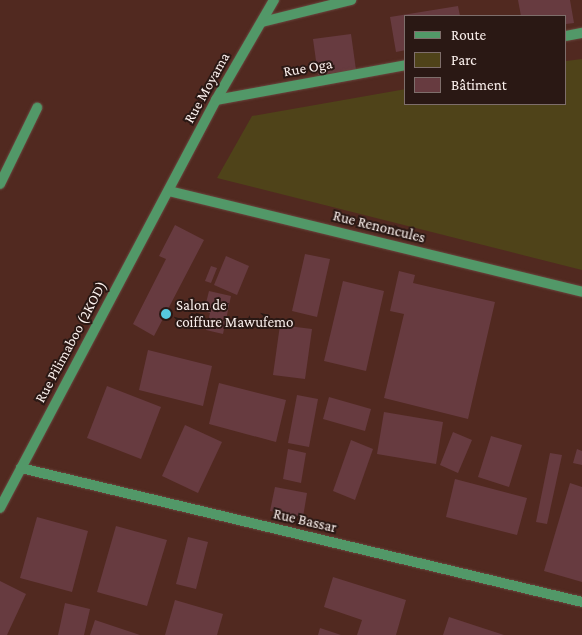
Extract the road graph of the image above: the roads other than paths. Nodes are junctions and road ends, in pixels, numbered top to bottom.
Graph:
1 (274, 0) edge
2 (351, 0) edge
3 (262, 22) junction
4 (582, 33) edge
5 (567, 36) edge
6 (404, 65) edge
7 (216, 100) junction
8 (37, 108) dead end
9 (0, 184) edge
10 (169, 191) junction
11 (582, 292) edge
12 (21, 468) junction
13 (0, 508) edge
14 (582, 602) edge

1 - 3 street, Rue Moyama
2 - 3 street
3 - 7 street, Rue Moyama
4 - 5 street
6 - 7 street, Rue Oga
7 - 10 street, Rue Moyama
8 - 9 street
10 - 11 street, Rue Renoncules
10 - 12 street, Rue Pilimaboo (2KOD)
12 - 13 street, Rue Pilimaboo (2KOD)
12 - 14 street, Rue Bassar

